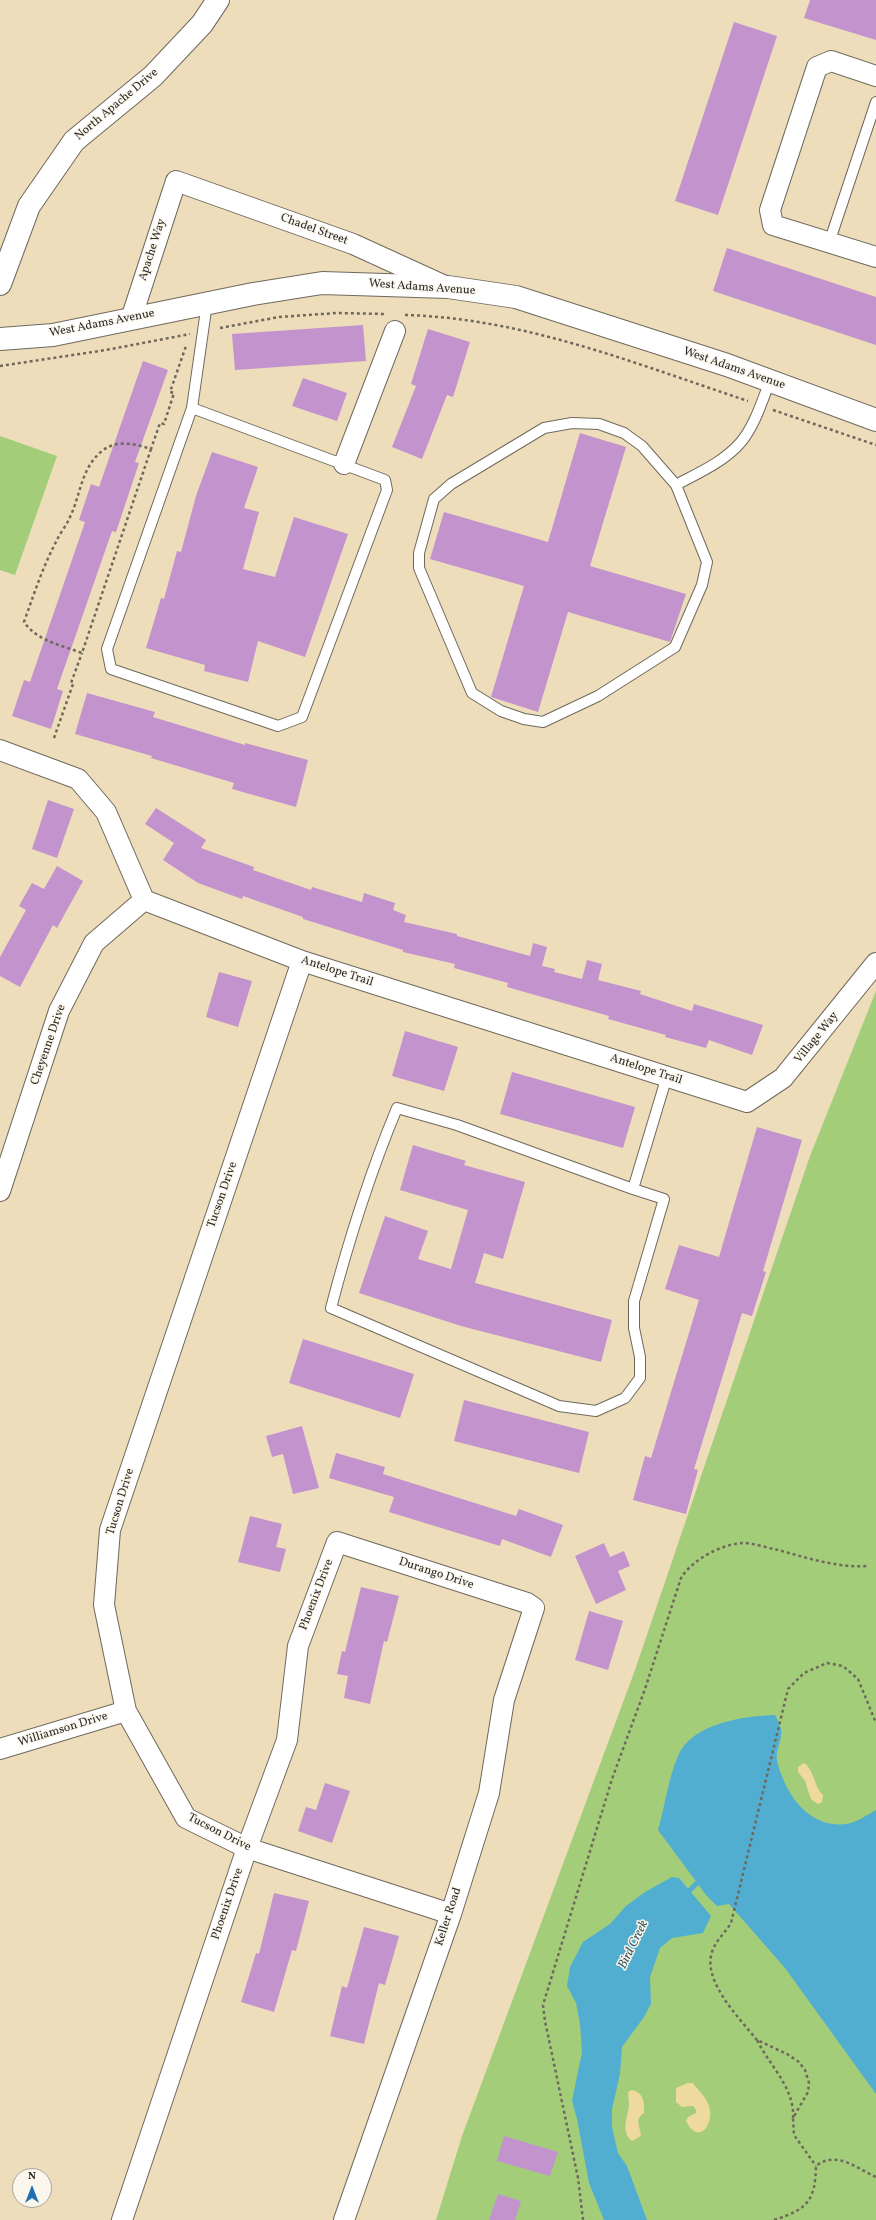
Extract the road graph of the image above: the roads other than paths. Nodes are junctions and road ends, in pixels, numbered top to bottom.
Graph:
1 (218, 0) edge
2 (876, 76) edge
3 (876, 102) edge
4 (176, 181) joint
5 (829, 243) junction
6 (876, 257) edge
7 (0, 284) edge
8 (448, 287) junction
9 (207, 303) junction
10 (130, 319) junction
11 (396, 320) road end
12 (0, 339) edge
13 (770, 381) junction
14 (192, 408) junction
15 (876, 420) edge
16 (344, 464) junction
17 (676, 485) junction
18 (0, 750) edge
19 (144, 900) junction
20 (302, 961) junction
21 (876, 963) edge
22 (667, 1076) junction
23 (747, 1102) joint
24 (633, 1189) junction
25 (0, 1191) edge
26 (337, 1542) joint
27 (534, 1608) joint
28 (126, 1711) junction
29 (0, 1749) edge
30 (247, 1848) junction
31 (451, 1914) junction
32 (122, 2220) edge
33 (344, 2220) edge

1 - 7 main road, North Apache Drive
2 - 5 street
3 - 5 lane
4 - 8 street, Chadel Street
4 - 10 street, Apache Way
5 - 6 street
8 - 9 main road, West Adams Avenue
8 - 13 main road, West Adams Avenue
9 - 10 main road, West Adams Avenue
9 - 14 lane
10 - 12 main road, West Adams Avenue
11 - 16 street
13 - 15 main road, West Adams Avenue
13 - 17 lane
14 - 16 lane
14 - 16 lane
17 - 17 lane
18 - 19 street
19 - 20 street, Antelope Trail
19 - 25 street, Cheyenne Drive
20 - 22 street, Antelope Trail
20 - 28 street, Tucson Drive
21 - 23 street, Village Way
22 - 23 street, Antelope Trail
22 - 24 lane
24 - 24 lane
26 - 27 street, Durango Drive
26 - 30 street, Phoenix Drive
27 - 31 street, Keller Road
28 - 29 street, Williamson Drive
28 - 30 street, Tucson Drive
30 - 31 street, Tucson Drive
30 - 32 street, Phoenix Drive
31 - 33 street, Keller Road

